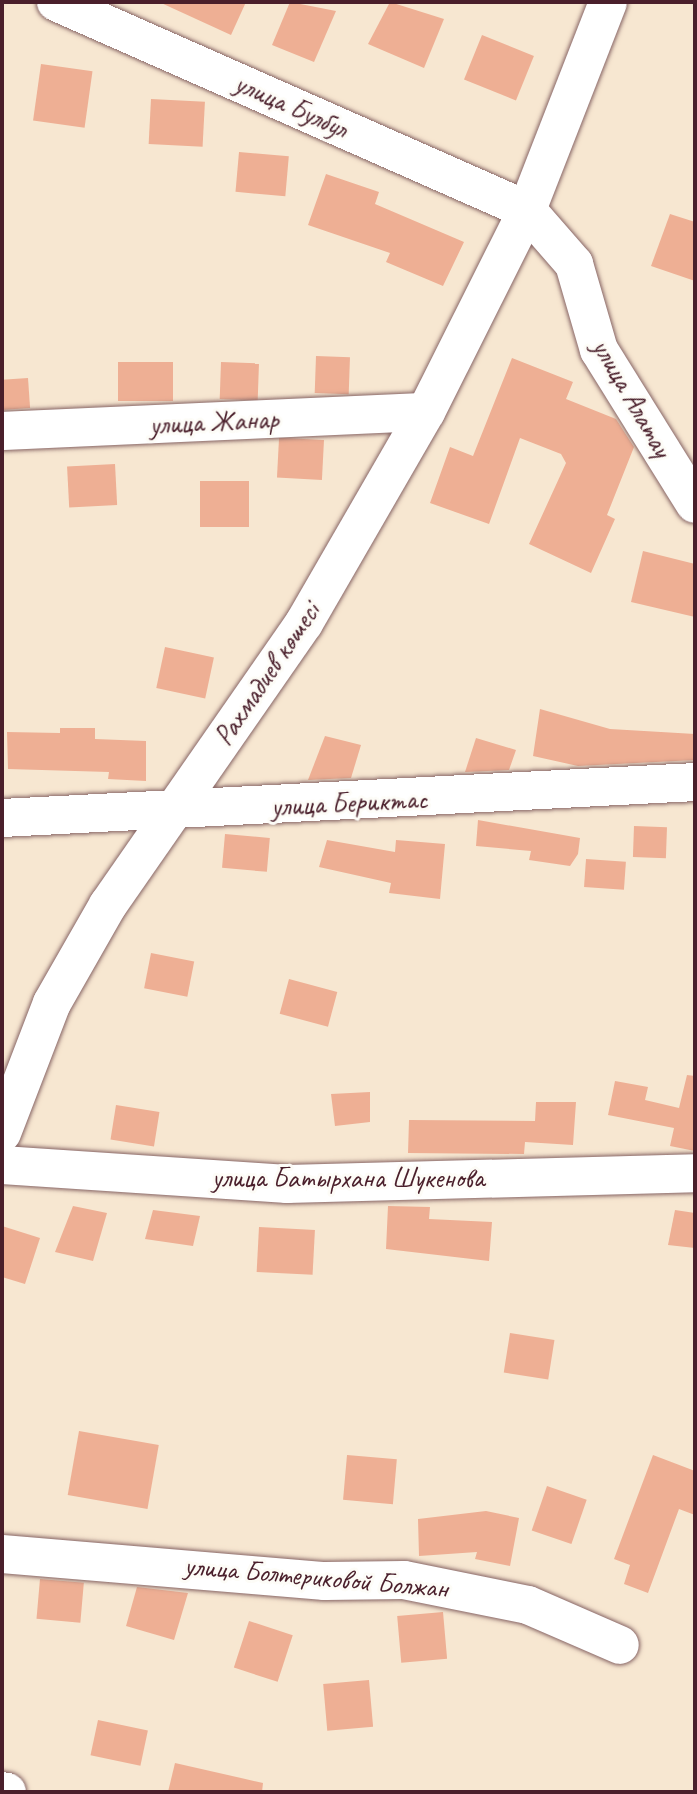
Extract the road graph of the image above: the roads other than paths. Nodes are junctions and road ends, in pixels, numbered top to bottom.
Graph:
1 (56, 2) edge
2 (608, 2) edge
3 (527, 210) junction
4 (426, 412) junction
5 (2, 431) edge
6 (695, 504) edge
7 (695, 782) edge
8 (174, 813) junction
9 (2, 818) edge
10 (2, 1133) edge
11 (2, 1165) edge
12 (695, 1173) edge
13 (2, 1554) edge
14 (620, 1645) dead end

1 - 3 street, улица Булбул
2 - 3 street, Рахмадиев көшесі
3 - 4 street, Рахмадиев көшесі
3 - 6 street, улица Алатау
4 - 5 street, улица Жанар
4 - 8 street, Рахмадиев көшесі
7 - 8 street, улица Бериктас
8 - 9 street, улица Бериктас
8 - 10 street, Рахмадиев көшесі
11 - 12 street, улица Батырхана Шукенова
13 - 14 street, улица Болтериковой Болжан

